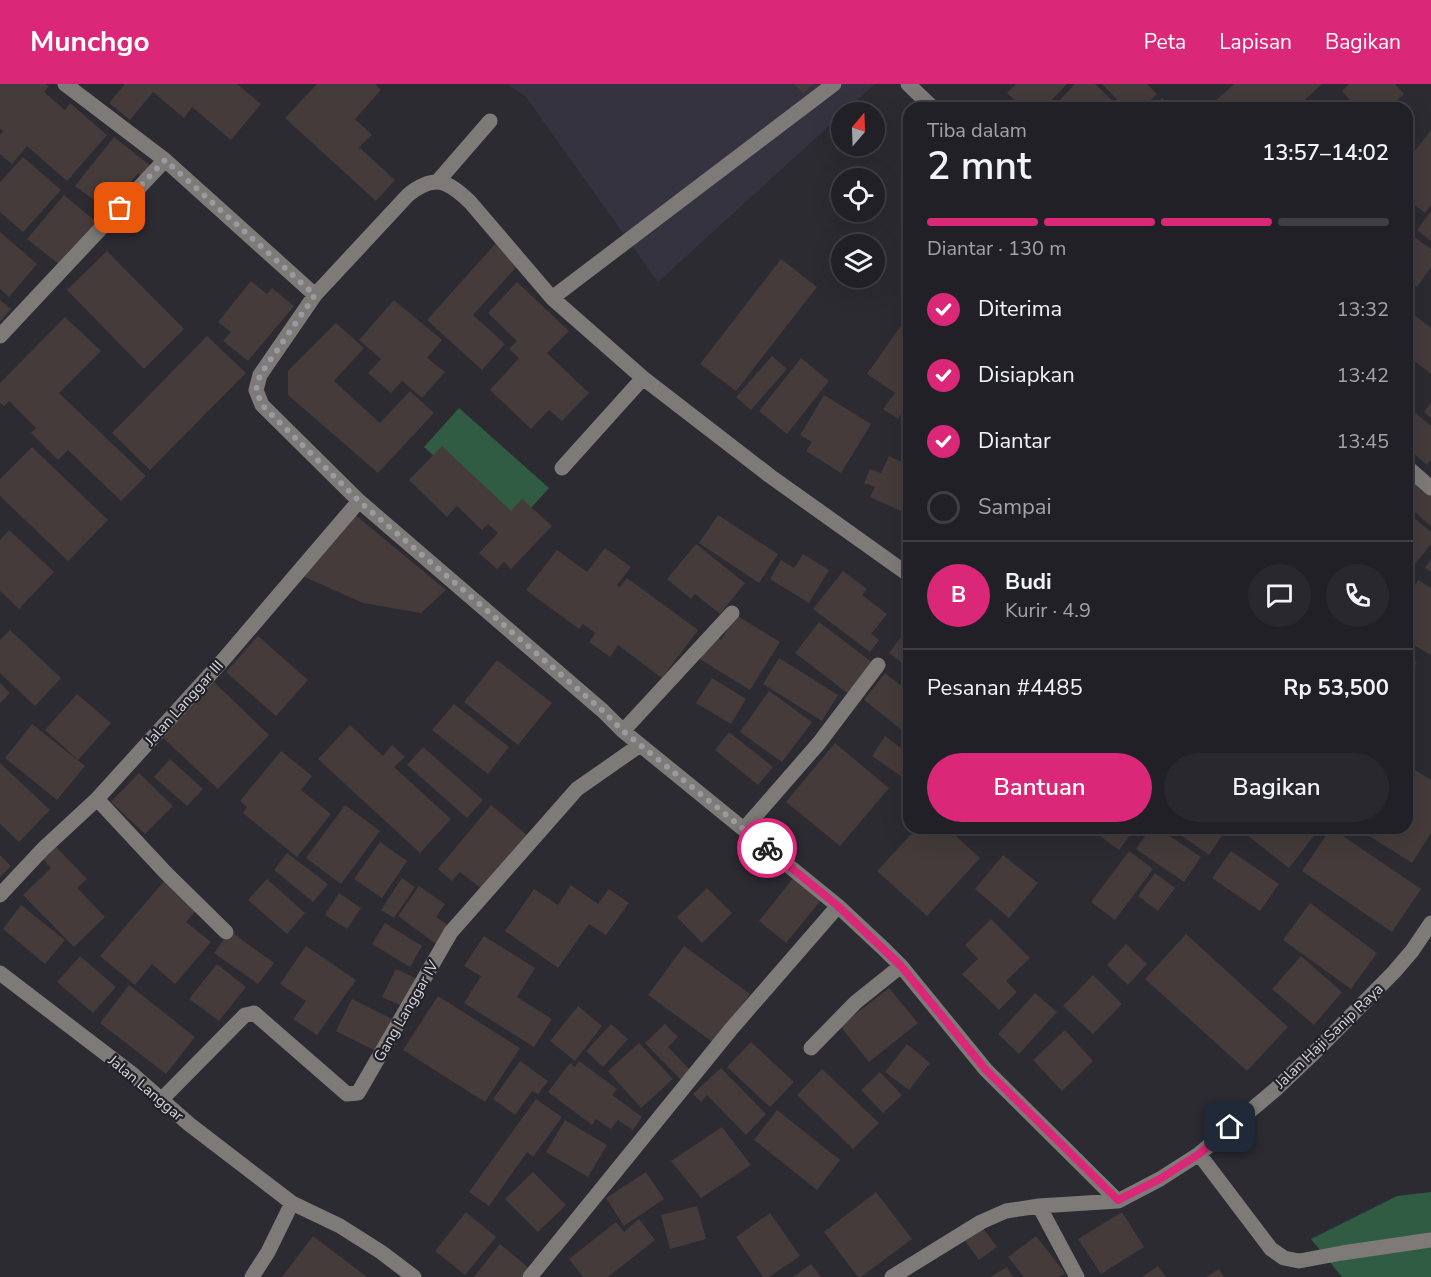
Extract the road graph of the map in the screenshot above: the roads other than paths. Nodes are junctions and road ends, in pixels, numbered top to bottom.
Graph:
1 (65, 84) edge
2 (834, 84) edge
3 (908, 84) edge
4 (927, 102) edge
5 (490, 121) dead end
6 (165, 160) junction
7 (438, 181) junction
8 (315, 295) junction
9 (552, 298) junction
10 (0, 336) edge
11 (643, 378) junction
12 (562, 468) dead end
13 (1413, 472) edge
14 (1431, 488) edge
15 (359, 501) junction
16 (903, 571) edge
17 (732, 613) dead end
18 (878, 665) dead end
19 (623, 731) junction
20 (640, 745) junction
21 (97, 799) junction
22 (744, 830) junction
23 (0, 895) edge
24 (838, 906) junction
25 (1431, 923) edge
26 (226, 932) dead end
27 (901, 966) junction
28 (0, 973) edge
29 (811, 1048) dead end
30 (162, 1100) junction
31 (1199, 1154) junction
32 (1118, 1200) junction
33 (292, 1203) junction
34 (1039, 1206) junction
35 (1431, 1240) edge
36 (252, 1277) edge
37 (414, 1277) edge
38 (530, 1277) edge
39 (892, 1277) edge
40 (1077, 1277) edge

1 - 6 street
2 - 9 street
3 - 4 street
5 - 7 street
6 - 8 street
6 - 10 street
7 - 8 street
7 - 9 street
8 - 15 street
9 - 11 street
11 - 12 street
11 - 16 street
13 - 14 street
15 - 19 street
15 - 21 street, Jalan Langgar III
17 - 19 street
18 - 22 street
19 - 20 street
20 - 22 street
20 - 30 street, Gang Langgar IV
21 - 23 street, Jalan Langgar III
21 - 26 street
22 - 24 street
24 - 27 street
24 - 38 street
25 - 31 street, Jalan Haji Sanip Raya
27 - 29 street
27 - 32 street
28 - 30 street, Jalan Langgar
30 - 33 street, Jalan Langgar
31 - 32 street, Jalan Haji Sanip Raya
31 - 35 street
32 - 34 street, Jalan Haji Sanip Raya
33 - 36 street
33 - 37 street, Jalan Langgar
34 - 39 street, Jalan Haji Sanip Raya
34 - 40 street

